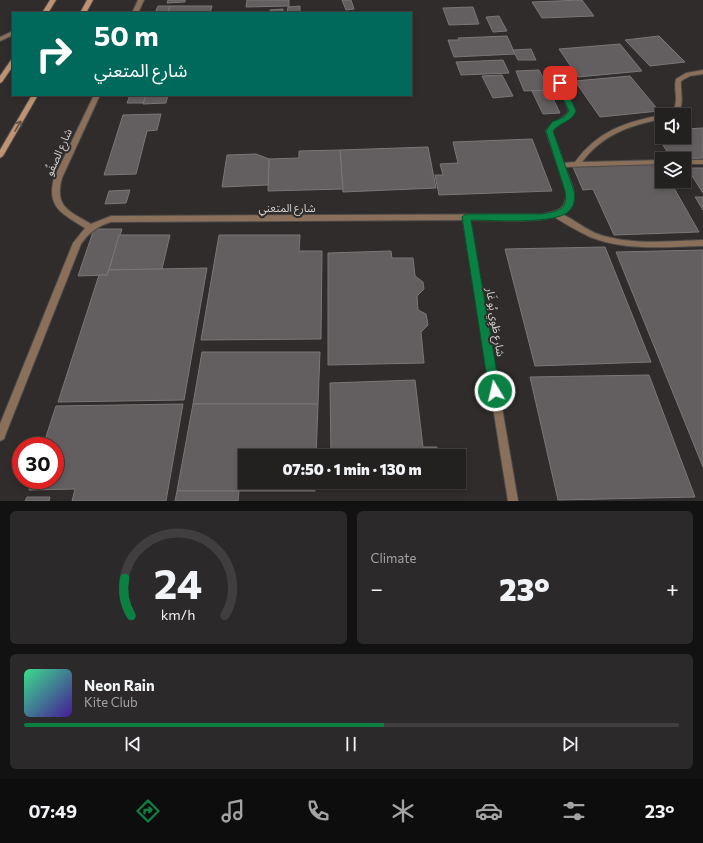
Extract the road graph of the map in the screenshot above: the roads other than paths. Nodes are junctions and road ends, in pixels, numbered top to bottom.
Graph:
1 (53, 0) edge
2 (90, 0) edge
3 (141, 0) edge
4 (46, 12) edge
5 (84, 12) edge
6 (135, 12) edge
7 (12, 33) edge
8 (0, 39) edge
9 (12, 63) edge
10 (703, 72) edge
11 (0, 81) edge
12 (560, 83) dead end
13 (34, 96) edge
14 (97, 96) edge
15 (678, 108) edge
16 (655, 119) edge
17 (0, 156) edge
18 (655, 162) edge
19 (691, 162) edge
20 (703, 162) edge
21 (578, 164) junction
22 (560, 165) junction
23 (557, 215) junction
24 (466, 217) junction
25 (90, 227) junction
26 (703, 244) edge
27 (0, 436) edge
28 (513, 501) edge

1 - 4 main road
2 - 5 main road
3 - 6 street
7 - 8 street
9 - 11 main road
10 - 15 street
12 - 22 street
17 -> 13 main road
14 - 25 street, شارع الصفُو
16 - 21 street
18 - 21 street
19 - 20 street
21 - 22 street
22 - 23 street
23 - 24 street, شارع المتعني
23 - 26 street
24 - 25 street, شارع المتعني
24 - 28 street, شارع طَوِي بُو غَار
25 - 27 street, شارع المتعني

